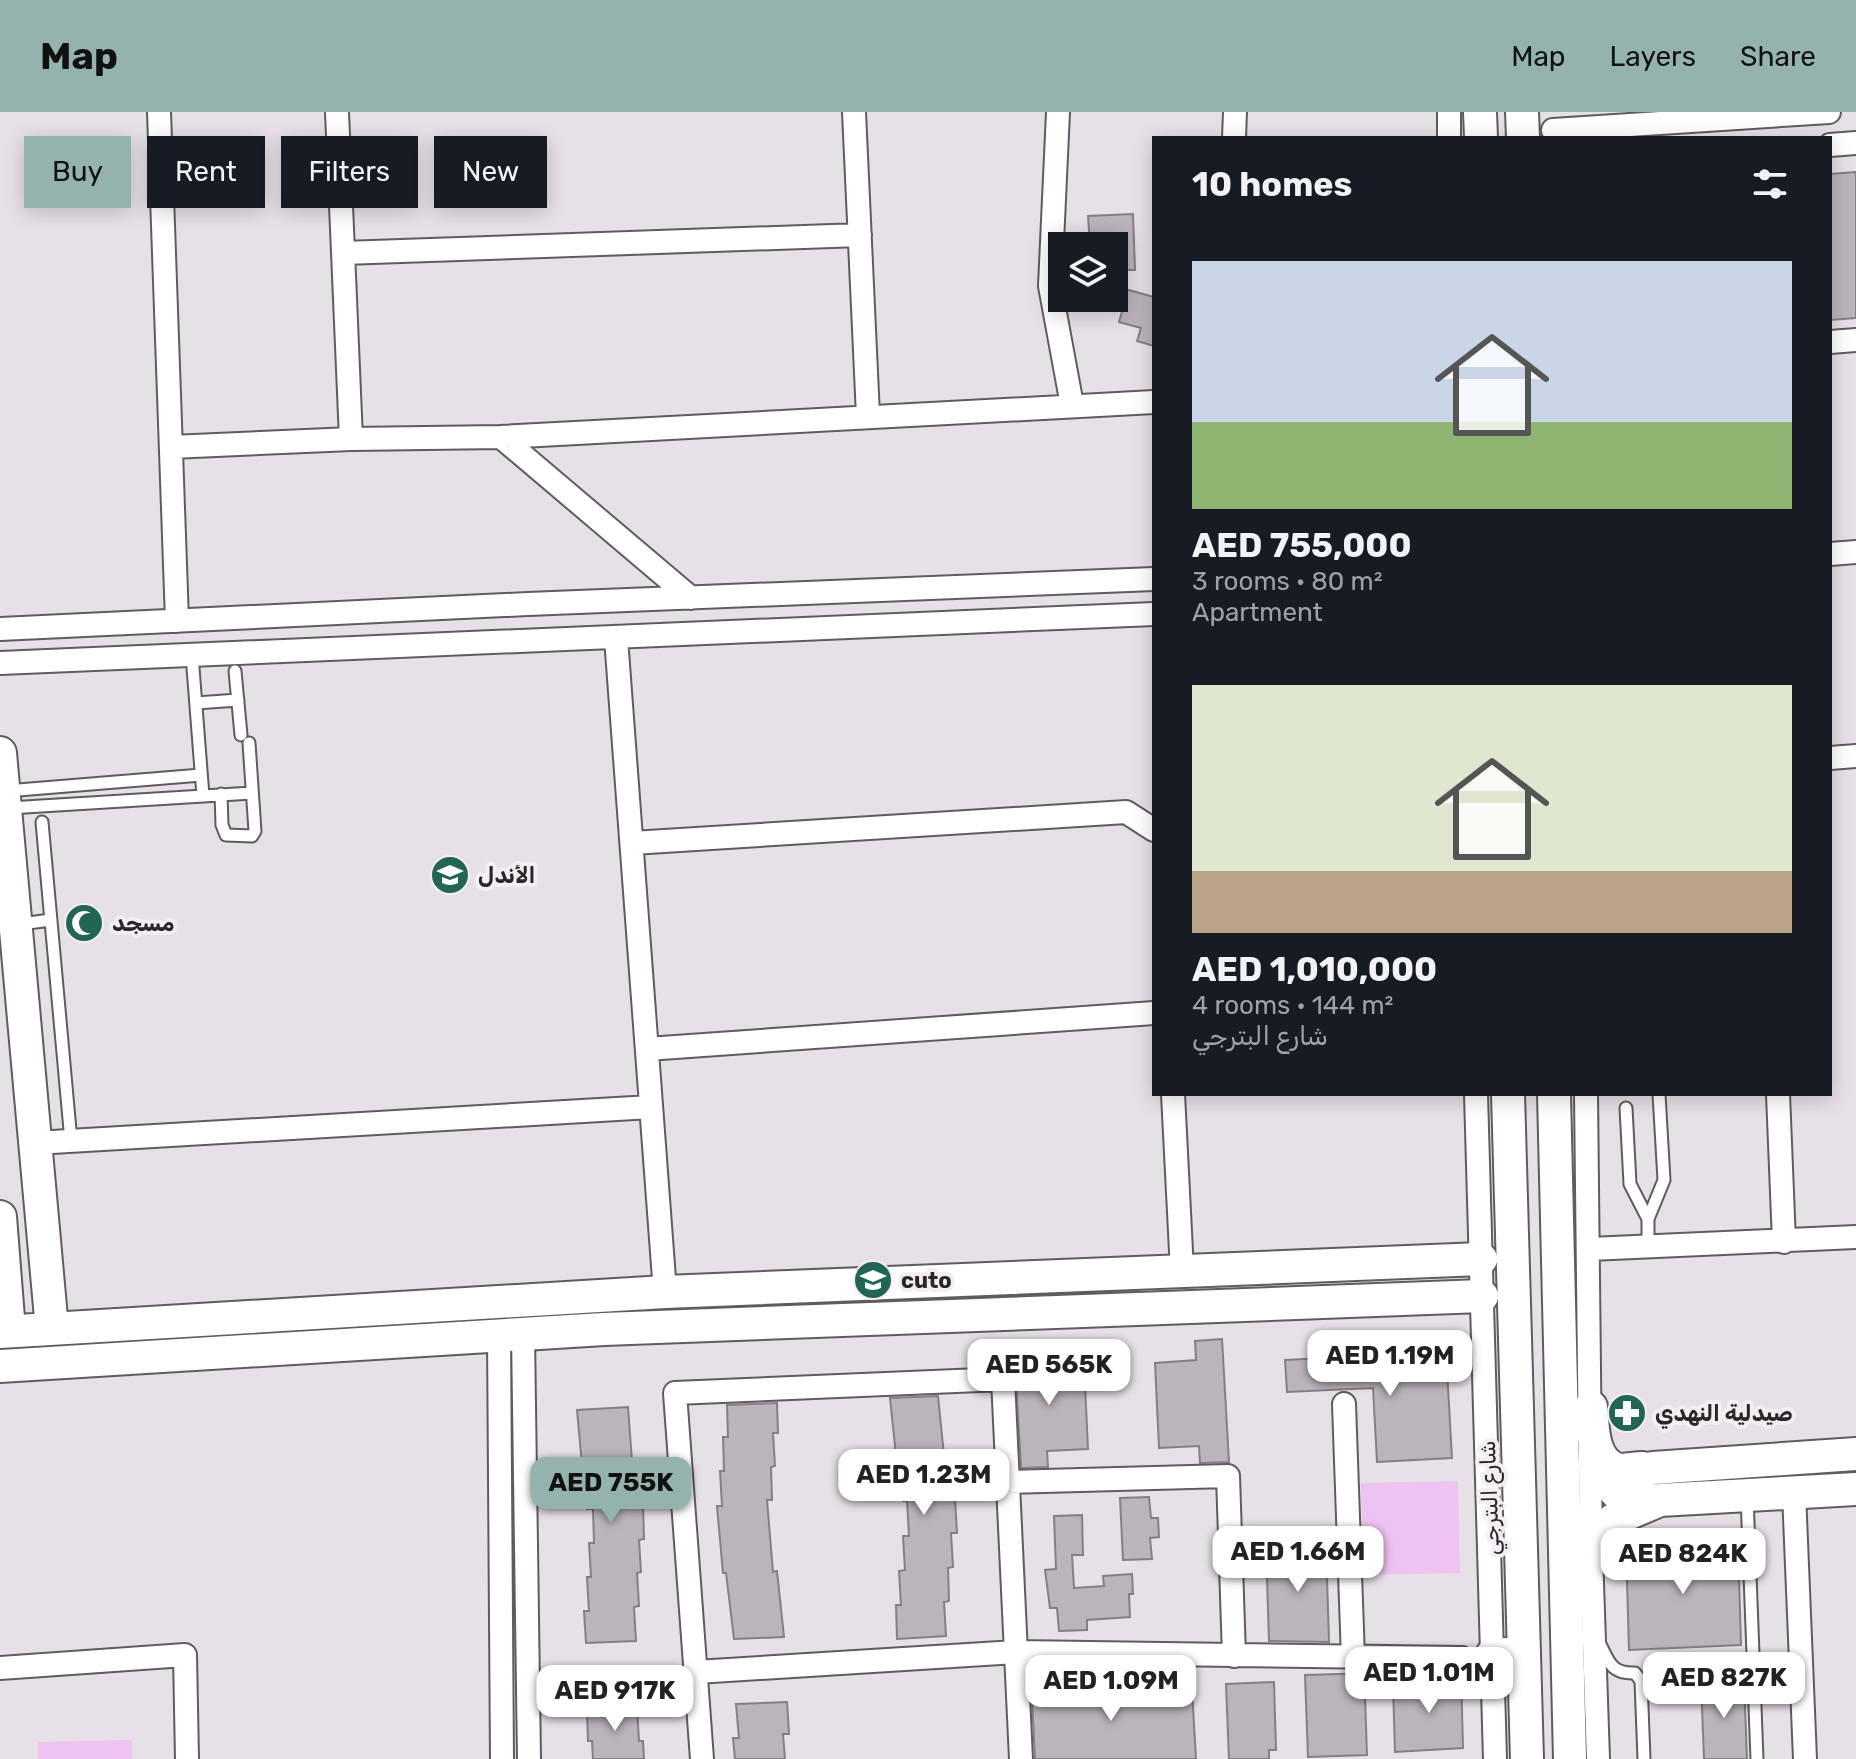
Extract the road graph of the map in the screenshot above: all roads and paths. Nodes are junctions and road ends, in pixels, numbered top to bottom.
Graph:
1 (159, 112) edge
2 (337, 112) edge
3 (854, 112) edge
4 (1058, 112) edge
5 (1235, 112) edge
6 (1449, 112) edge
7 (1480, 112) edge
8 (1522, 112) edge
9 (1829, 112) edge
10 (1760, 114) edge
11 (1546, 130) edge
12 (1234, 136) edge
13 (1449, 136) edge
14 (1481, 136) edge
15 (1856, 143) edge
16 (1832, 145) edge
17 (860, 235) junction
18 (343, 253) junction
19 (1856, 340) edge
20 (1832, 342) edge
21 (1152, 402) edge
22 (1072, 405) junction
23 (868, 416) junction
24 (501, 437) junction
25 (351, 439) junction
26 (171, 447) junction
27 (1856, 552) edge
28 (1832, 554) edge
29 (1152, 579) edge
30 (691, 598) junction
31 (1152, 614) edge
32 (177, 621) junction
33 (0, 629) edge
34 (616, 638) junction
35 (192, 655) junction
36 (0, 663) edge
37 (235, 671) dead end
38 (238, 700) junction
39 (196, 703) junction
40 (0, 753) edge
41 (1856, 756) edge
42 (1832, 758) edge
43 (201, 775) junction
44 (252, 793) junction
45 (221, 794) junction
46 (203, 796) junction
47 (4, 800) junction
48 (42, 822) dead end
49 (1152, 829) edge
50 (632, 843) junction
51 (51, 920) junction
52 (15, 925) junction
53 (1152, 1013) edge
54 (647, 1049) junction
55 (1173, 1096) edge
56 (1476, 1096) edge
57 (1508, 1096) edge
58 (1554, 1096) edge
59 (1586, 1096) edge
60 (1659, 1096) edge
61 (1778, 1096) edge
62 (651, 1107) junction
63 (1626, 1108) dead end
64 (1555, 1134) junction
65 (71, 1141) junction
66 (35, 1143) junction
67 (1588, 1164) junction
68 (0, 1217) edge
69 (1648, 1219) junction
70 (1856, 1237) edge
71 (1784, 1242) junction
72 (1648, 1246) junction
73 (1590, 1249) junction
74 (1481, 1259) junction
75 (1182, 1271) junction
76 (665, 1292) junction
77 (1482, 1296) junction
78 (498, 1302) junction
79 (52, 1329) junction
80 (5, 1332) edge
81 (511, 1335) junction
82 (0, 1366) edge
83 (1344, 1404) dead end
84 (1591, 1407) junction
85 (1856, 1454) edge
86 (1653, 1468) junction
87 (1007, 1482) junction
88 (1856, 1489) edge
89 (1794, 1493) junction
90 (1747, 1495) junction
91 (1660, 1500) junction
92 (1591, 1554) junction
93 (1594, 1631) junction
94 (1016, 1652) junction
95 (1524, 1653) junction
96 (1234, 1656) junction
97 (1477, 1656) junction
98 (1353, 1658) junction
99 (0, 1668) edge
100 (696, 1672) junction
101 (187, 1759) edge
102 (502, 1759) edge
103 (529, 1759) edge
104 (702, 1759) edge
105 (1021, 1759) edge
106 (1495, 1759) edge
107 (1527, 1759) edge
108 (1570, 1759) edge
109 (1598, 1759) edge
110 (1644, 1759) edge
111 (1757, 1759) edge
112 (1805, 1759) edge

1 - 26 street
2 - 18 street
3 - 17 street
4 - 22 street
5 - 12 street
6 - 13 street
7 - 14 street
8 - 11 street
9 - 10 street
10 - 11 street
15 - 16 street
17 - 18 street
17 - 23 street
18 - 25 street
19 - 20 street
21 - 22 street
22 - 23 street
23 - 24 street
24 - 25 street
24 - 30 street
25 - 26 street
26 - 32 street
27 - 28 street
29 - 30 street
30 - 32 street
31 - 34 street
32 - 33 street
34 - 35 street
34 - 50 street
35 - 36 street
35 - 39 lane
37 - 38 lane
38 - 39 lane
38 - 44 lane
39 - 43 lane
40 - 47 street
41 - 42 street
43 - 46 lane
43 - 47 lane
44 - 45 lane
44 - 45 lane
45 - 46 lane
46 - 47 lane
47 - 52 street
48 - 51 lane
49 - 50 street
50 - 54 street
51 - 52 lane
51 - 65 lane
52 - 66 street
53 - 54 street
54 - 62 street
55 - 75 street
56 - 74 street, شارع البترجي
57 - 95 street, شارع البترجي
58 - 64 street
59 - 67 street
60 - 69 lane
61 - 71 street
62 - 65 street
62 - 76 street
63 - 69 lane
64 - 67 street
64 - 108 street
65 - 66 street
66 - 79 street
67 - 73 street
68 - 80 street
69 - 72 lane
70 - 71 street
71 - 72 street
72 - 73 street
73 - 84 street
74 - 75 street
74 - 77 street, شارع البترجي
75 - 76 street
76 - 78 street
77 - 81 street
77 - 97 street, شارع البترجي
78 - 79 street
78 - 81 street
79 - 80 street
81 - 82 street
81 - 102 street
81 - 103 street
83 - 98 street
84 - 86 street
84 - 92 street
85 - 86 street
86 - 91 street
87 - 94 street
87 - 96 street
87 - 100 street
88 - 89 street
89 - 90 street
89 - 112 street
90 - 91 street
90 - 111 lane
91 - 92 street
92 - 93 street
93 - 109 street
93 - 110 lane
94 - 96 street
94 - 100 street
94 - 105 street
95 - 97 street
95 - 107 street, شارع البترجي
96 - 98 street
97 - 98 street
97 - 106 street, شارع البترجي
99 - 101 street
100 - 104 street

